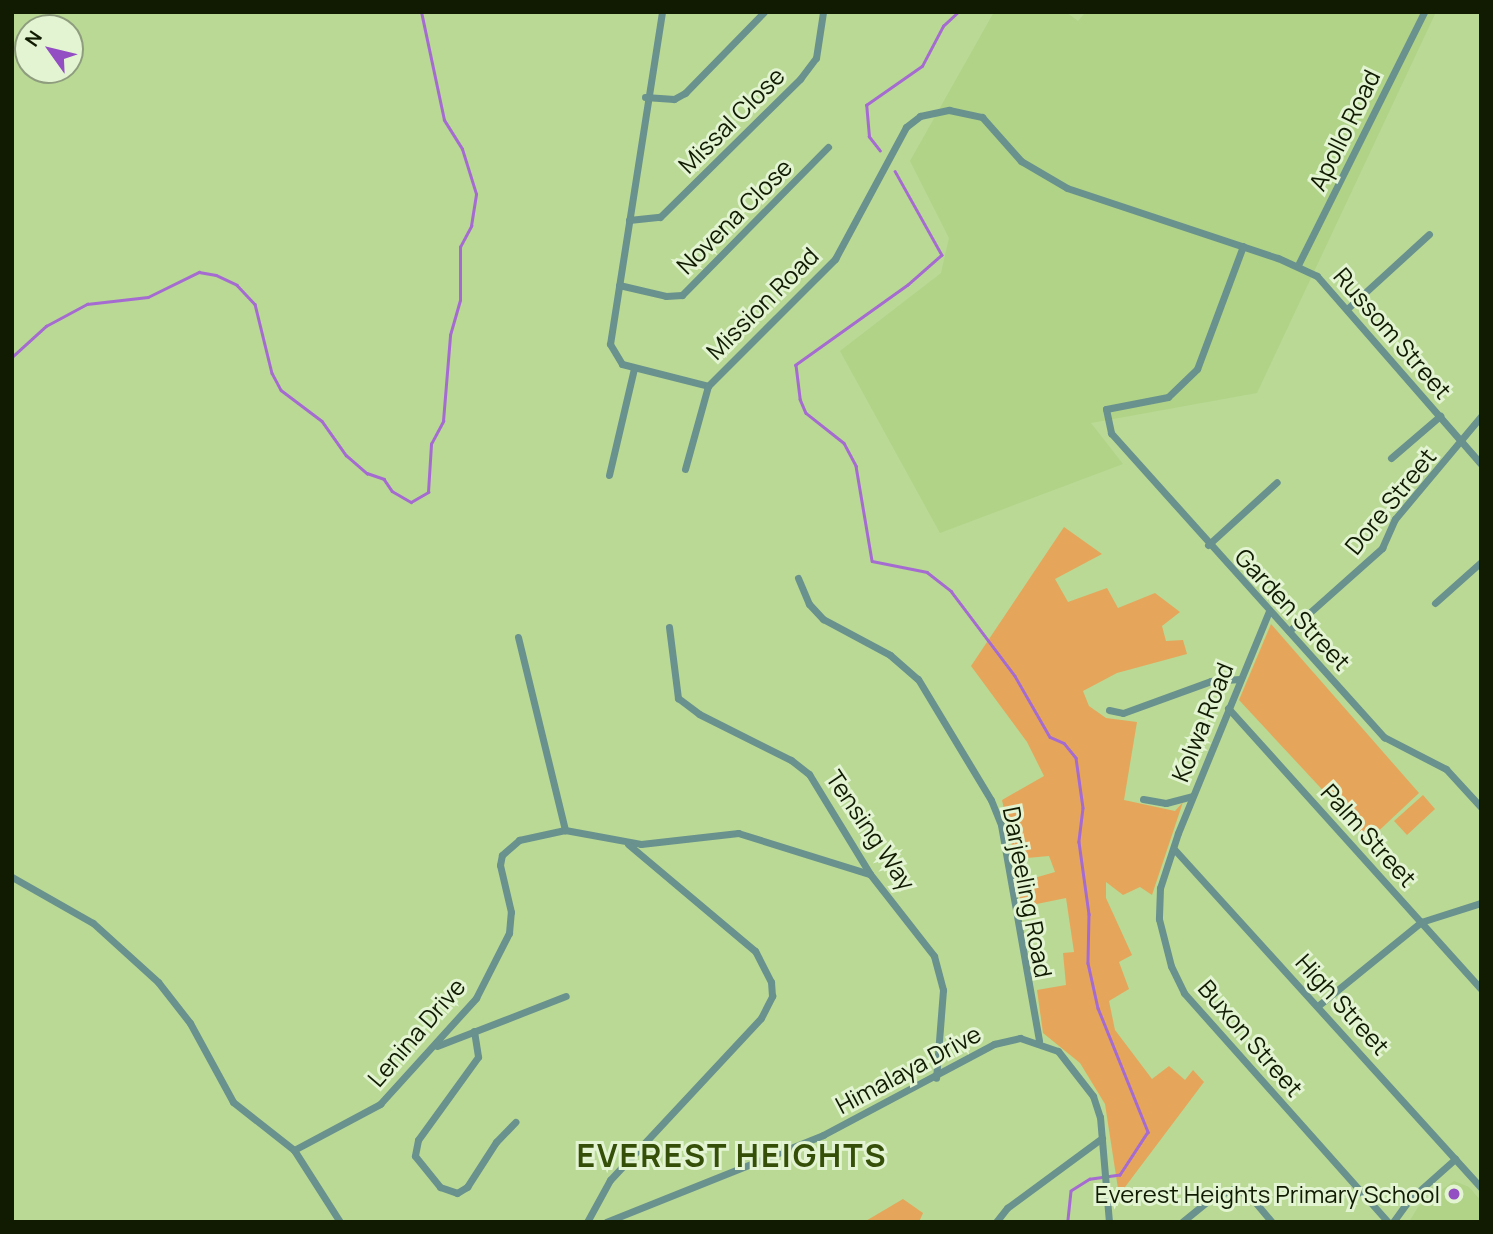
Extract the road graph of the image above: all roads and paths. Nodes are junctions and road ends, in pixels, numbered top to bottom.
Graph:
1 (662, 12) edge
2 (764, 12) edge
3 (823, 12) edge
4 (1424, 12) edge
5 (645, 97) junction
6 (828, 147) dead end
7 (629, 220) junction
8 (1429, 234) dead end
9 (1242, 246) junction
10 (1298, 265) junction
11 (619, 285) junction
12 (1347, 309) junction
13 (634, 368) junction
14 (708, 386) junction
15 (1440, 416) junction
16 (1481, 416) edge
17 (1462, 443) junction
18 (1391, 458) dead end
19 (1481, 464) edge
20 (685, 469) dead end
21 (609, 475) dead end
22 (1277, 482) dead end
23 (1208, 545) junction
24 (1481, 562) edge
25 (798, 578) dead end
26 (1435, 603) dead end
27 (1269, 611) junction
28 (669, 627) dead end
29 (1289, 631) junction
30 (518, 637) dead end
31 (1240, 679) junction
32 (1228, 708) junction
33 (1109, 710) dead end
34 (1192, 796) junction
35 (1143, 799) dead end
36 (1481, 807) edge
37 (565, 830) junction
38 (628, 843) junction
39 (1174, 849) junction
40 (870, 874) junction
41 (12, 877) edge
42 (1481, 903) edge
43 (1421, 922) junction
44 (1481, 989) edge
45 (566, 996) dead end
46 (1319, 1005) junction
47 (474, 1031) junction
48 (1039, 1041) junction
49 (433, 1047) junction
50 (936, 1078) junction
51 (515, 1122) dead end
52 (1102, 1138) junction
53 (294, 1150) junction
54 (1455, 1159) junction
55 (1481, 1188) edge
56 (340, 1222) edge
57 (587, 1222) edge
58 (606, 1222) edge
59 (996, 1222) edge
60 (1109, 1222) edge
61 (1182, 1222) edge
62 (1272, 1222) edge
63 (1391, 1222) edge

1 - 5 street
2 - 5 street
3 - 7 street, Missal Close
4 - 10 street, Apollo Road
5 - 7 street
6 - 11 street, Novena Close
7 - 11 street
8 - 12 street
9 - 10 street, Mission Road
9 - 14 street, Mission Road
9 - 23 street, Garden Street
10 - 12 street, Russom Street
11 - 13 street
12 - 15 street, Russom Street
13 - 14 street, Mission Road
13 - 21 street
14 - 20 street
15 - 17 street, Russom Street
15 - 18 street
16 - 17 street, Dore Street
17 - 19 street, Russom Street
17 - 29 street, Dore Street
22 - 23 street
23 - 27 street, Garden Street
24 - 26 street
25 - 48 street, Darjeeling Road
27 - 29 street, Garden Street
27 - 31 street, Kolwa Road
28 - 40 street, Tensing Way
29 - 36 street, Garden Street
30 - 37 street
31 - 32 street, Kolwa Road
31 - 33 street
32 - 34 street, Kolwa Road
32 - 43 street, Palm Street
34 - 35 street
34 - 39 street, Kolwa Road
37 - 38 street
37 - 49 street, Lenina Drive
38 - 40 street
38 - 57 street
39 - 46 street, High Street
39 - 63 street, Buxon Street
40 - 50 street, Tensing Way
41 - 53 street
42 - 43 street
43 - 44 street, Palm Street
43 - 46 street
45 - 47 street
46 - 54 street, High Street
47 - 49 street
47 - 51 street
48 - 50 street, Himalaya Drive
48 - 52 street
49 - 53 street, Lenina Drive
50 - 58 street, Himalaya Drive
52 - 59 street
52 - 60 street
53 - 56 street
54 - 55 street, High Street
54 - 63 street
61 - 62 street

